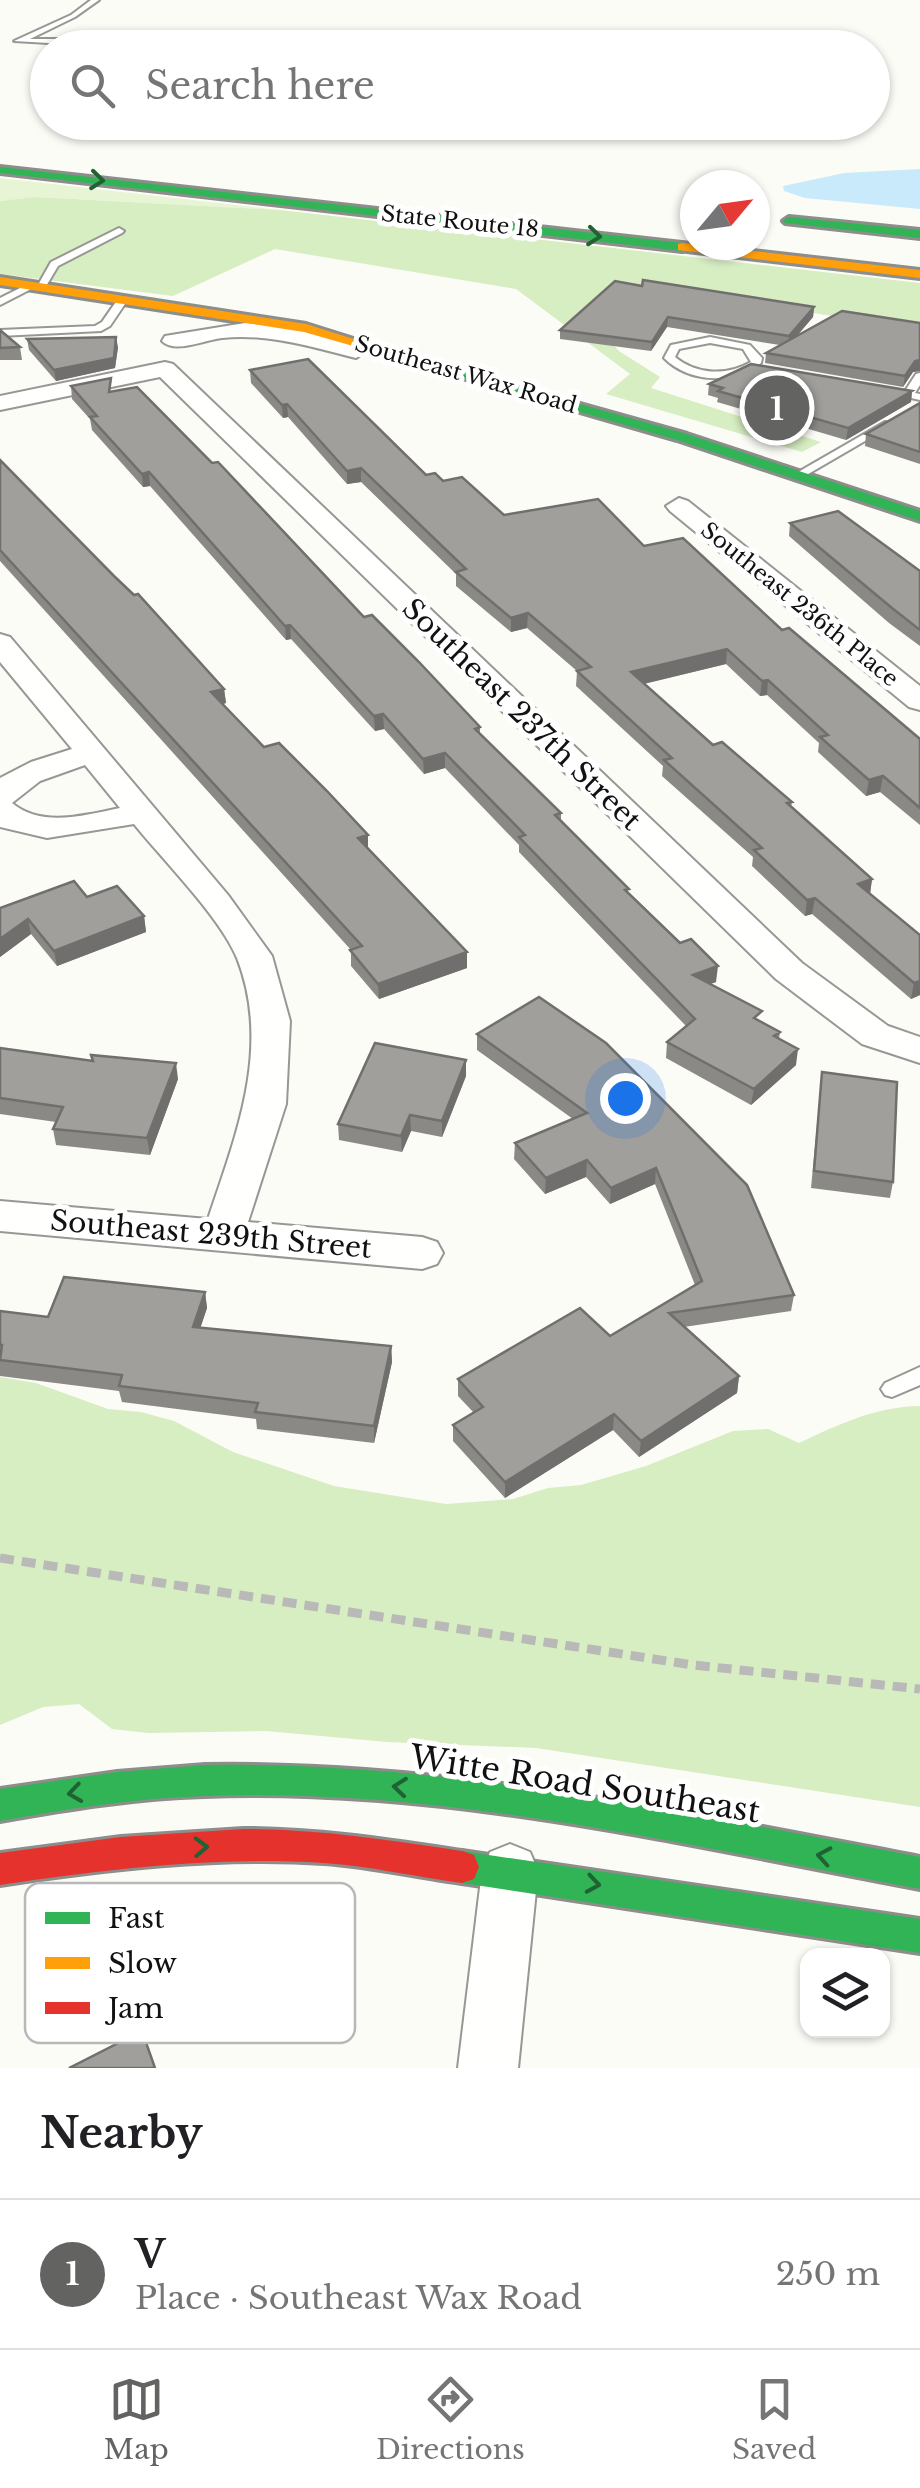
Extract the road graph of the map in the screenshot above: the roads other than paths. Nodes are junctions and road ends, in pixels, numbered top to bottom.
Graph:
1 (96, 0) edge
2 (42, 30) edge
3 (30, 36) edge
4 (30, 41) edge
5 (0, 170) edge
6 (118, 231) dead end
7 (920, 234) edge
8 (920, 246) edge
9 (920, 274) edge
10 (0, 280) edge
11 (38, 286) junction
12 (124, 298) junction
13 (0, 302) edge
14 (183, 306) junction
15 (0, 333) edge
16 (169, 355) junction
17 (411, 357) junction
18 (750, 368) junction
19 (770, 371) edge
20 (920, 376) edge
21 (868, 388) edge
22 (916, 398) edge
23 (0, 403) edge
24 (905, 412) edge
25 (890, 422) edge
26 (799, 475) junction
27 (679, 506) dead end
28 (920, 516) edge
29 (0, 643) edge
30 (920, 701) edge
31 (92, 753) junction
32 (0, 797) edge
33 (0, 810) edge
34 (142, 813) junction
35 (920, 1050) edge
36 (0, 1216) edge
37 (224, 1233) junction
38 (422, 1253) dead end
39 (920, 1375) edge
40 (892, 1389) dead end
41 (0, 1806) edge
42 (529, 1864) junction
43 (875, 1865) junction
44 (0, 1869) edge
45 (920, 1873) edge
46 (834, 1881) dead end
47 (920, 1936) edge
48 (488, 2068) edge

1 - 2 lane
3 - 4 lane
5 -> 9 main road, State Route 18
6 - 11 lane
7 - 8 main road
10 - 11 main road, Southeast Wax Road
11 - 12 main road, Southeast Wax Road
11 - 13 lane
12 - 14 main road, Southeast Wax Road
12 - 15 lane
14 - 16 street
14 - 17 main road, Southeast Wax Road
16 - 17 street
16 - 23 street
16 - 35 street, Southeast 237th Street
17 - 26 main road, Southeast Wax Road
18 - 18 lane
18 - 19 lane
20 - 22 lane
21 - 22 lane
22 - 24 lane
25 - 26 lane
26 - 28 main road, Southeast Wax Road
27 - 30 street, Southeast 236th Place
29 - 31 street
31 - 32 street
31 - 34 street
33 - 34 street
34 - 37 street
36 - 37 street, Southeast 239th Street
37 - 38 street, Southeast 239th Street
39 - 40 lane
43 -> 41 main road, Witte Road Southeast
44 -> 42 main road
42 -> 47 main road
42 - 48 street
43 - 45 main road, Witte Road Southeast
43 - 46 main road

